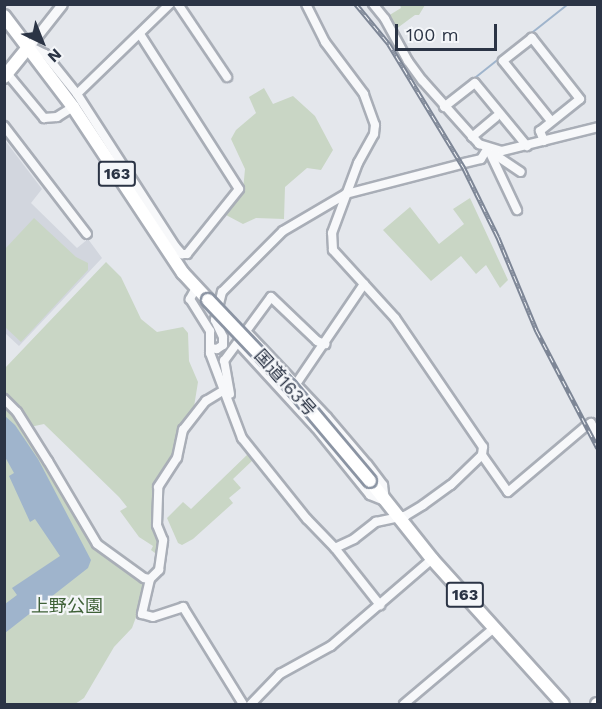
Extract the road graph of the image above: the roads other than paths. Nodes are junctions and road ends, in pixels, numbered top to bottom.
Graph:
1 (62, 4) edge
2 (170, 4) edge
3 (178, 4) edge
4 (306, 4) edge
5 (373, 4) edge
6 (4, 16) edge
7 (140, 34) junction
8 (29, 46) junction
9 (5, 74) edge
10 (227, 77) dead end
11 (77, 94) junction
12 (73, 106) junction
13 (444, 107) junction
14 (496, 117) dead end
15 (551, 121) junction
16 (4, 126) edge
17 (597, 127) edge
18 (472, 137) junction
19 (544, 141) junction
20 (527, 146) junction
21 (494, 152) junction
22 (521, 172) dead end
23 (346, 194) junction
24 (517, 210) dead end
25 (87, 234) dead end
26 (364, 284) junction
27 (196, 288) junction
28 (246, 331) junction
29 (238, 343) junction
30 (325, 344) junction
31 (210, 348) junction
32 (296, 384) junction
33 (224, 390) junction
34 (4, 399) edge
35 (237, 423) junction
36 (597, 436) edge
37 (482, 455) junction
38 (385, 501) junction
39 (398, 518) junction
40 (335, 548) junction
41 (432, 559) junction
42 (150, 579) junction
43 (380, 605) junction
44 (495, 627) junction
45 (243, 705) edge
46 (251, 705) edge
47 (404, 705) edge
48 (563, 705) edge

1 - 8 street
2 - 7 street
3 - 10 street
4 - 23 street
5 - 13 street
6 - 8 highway, 国道163号
7 - 11 street
7 - 11 street
8 - 9 highway
8 - 11 street
8 - 12 highway, 国道163号 / 163
9 - 12 street
12 - 27 highway, 国道163号 / 163
13 - 18 street
13 - 20 street
14 - 18 street
15 - 15 street
15 - 19 street
16 - 25 street
17 - 19 street
18 - 21 street
19 - 20 street
20 - 21 street
21 - 22 street
21 - 23 street
21 - 24 street
23 - 26 street
23 - 31 street
26 - 30 street
26 - 37 street
27 - 31 street
27 - 38 highway, 国道163号 / 163, bridge
28 - 29 street
28 - 30 street
28 - 32 street
29 - 35 street
29 - 38 street
30 - 32 street
31 - 33 street
32 - 38 street
33 - 35 street
33 - 42 street
34 - 42 street
35 - 40 street
36 - 37 street
37 - 39 street
38 - 39 highway, 国道163号 / 163
39 - 40 street
39 - 41 highway, 国道163号 / 163
40 - 43 street
41 - 43 street
41 - 44 highway, 国道163号 / 163
42 - 45 street
43 - 46 street
44 - 47 street
44 - 48 highway, 国道163号 / 163

